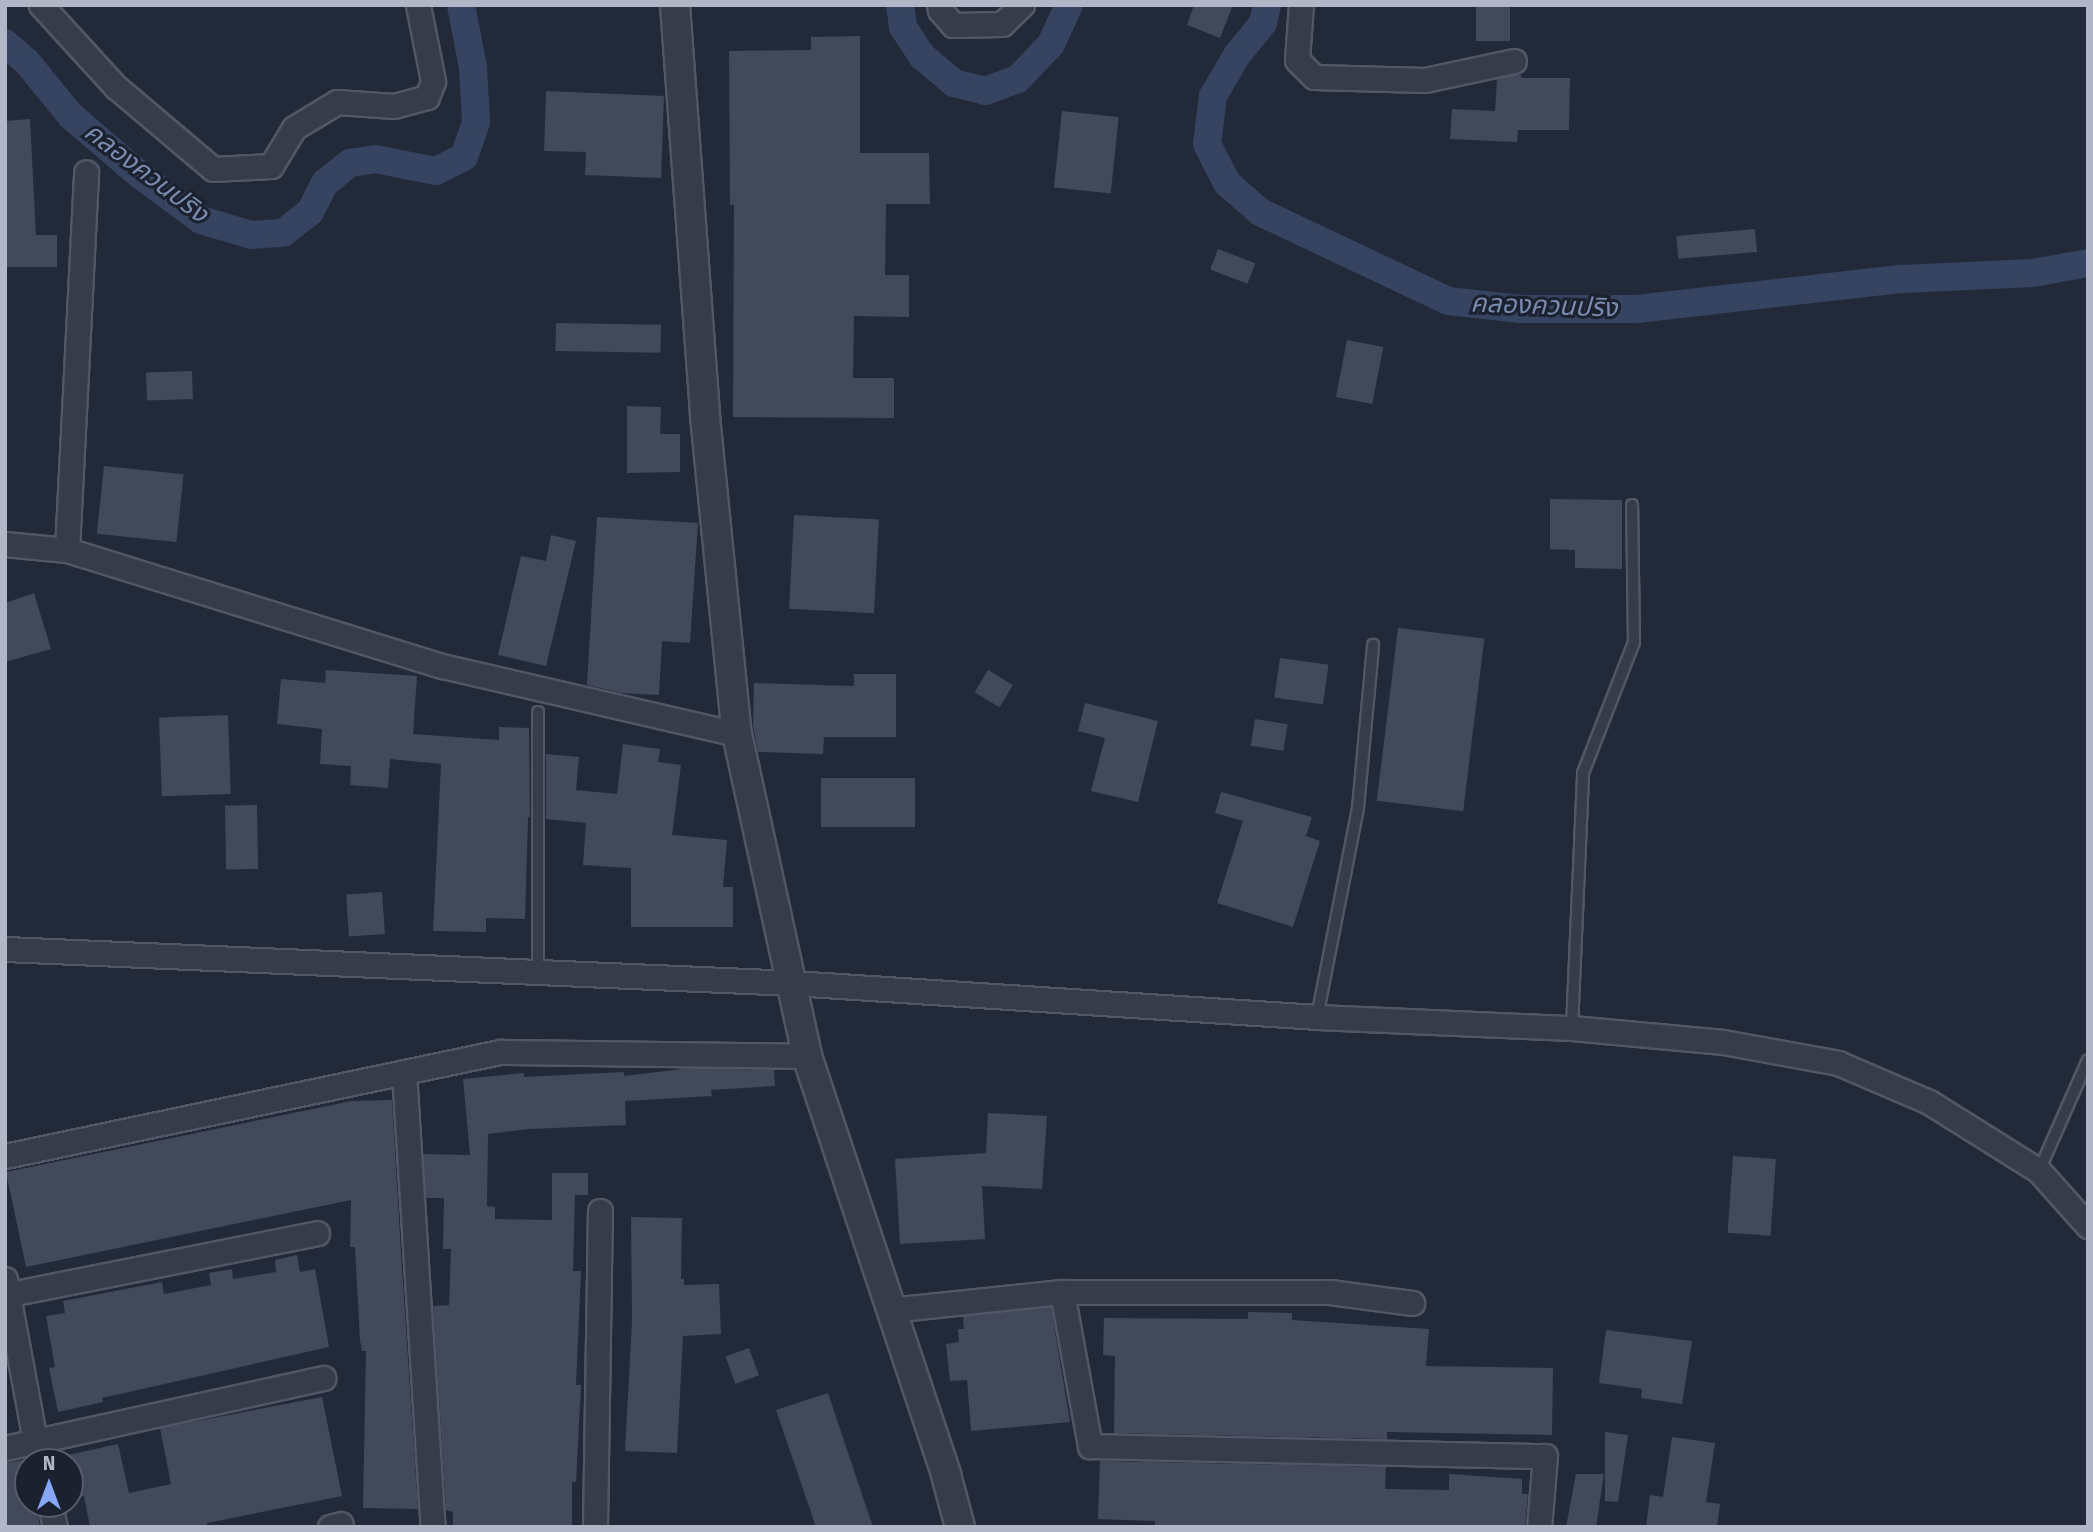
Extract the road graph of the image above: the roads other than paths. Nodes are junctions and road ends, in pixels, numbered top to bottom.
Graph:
1 (41, 5) edge
2 (418, 5) edge
3 (675, 5) edge
4 (939, 5) edge
5 (1022, 5) edge
6 (1301, 5) edge
7 (1514, 61) dead end
8 (86, 172) dead end
9 (1632, 505) dead end
10 (5, 544) edge
11 (67, 551) junction
12 (1373, 646) dead end
13 (538, 712) dead end
14 (737, 734) junction
15 (5, 949) edge
16 (538, 970) junction
17 (793, 983) junction
18 (1317, 1017) junction
19 (1572, 1028) junction
20 (807, 1056) junction
21 (2088, 1060) edge
22 (404, 1072) junction
23 (5, 1156) edge
24 (2039, 1171) junction
25 (600, 1211) dead end
26 (2088, 1226) edge
27 (317, 1233) dead end
28 (6, 1290) edge
29 (1062, 1292) junction
30 (1412, 1303) dead end
31 (890, 1310) junction
32 (323, 1378) dead end
33 (36, 1448) edge
34 (52, 1448) edge
35 (433, 1527) edge
36 (595, 1527) edge
37 (960, 1527) edge
38 (1539, 1527) edge

1 - 2 street
3 - 14 street
4 - 5 street
6 - 7 street
8 - 11 street
9 - 19 lane
10 - 11 street
11 - 14 street
12 - 18 lane
13 - 16 lane
14 - 17 street
15 - 16 street
16 - 17 street
17 - 18 street
17 - 20 street
18 - 19 street
19 - 24 street
20 - 22 street
20 - 31 street
21 - 24 lane
22 - 23 street
22 - 35 street
24 - 26 street
25 - 36 street
27 - 28 street
28 - 33 street
29 - 30 street
29 - 31 street
29 - 38 street
31 - 37 street
32 - 34 street

